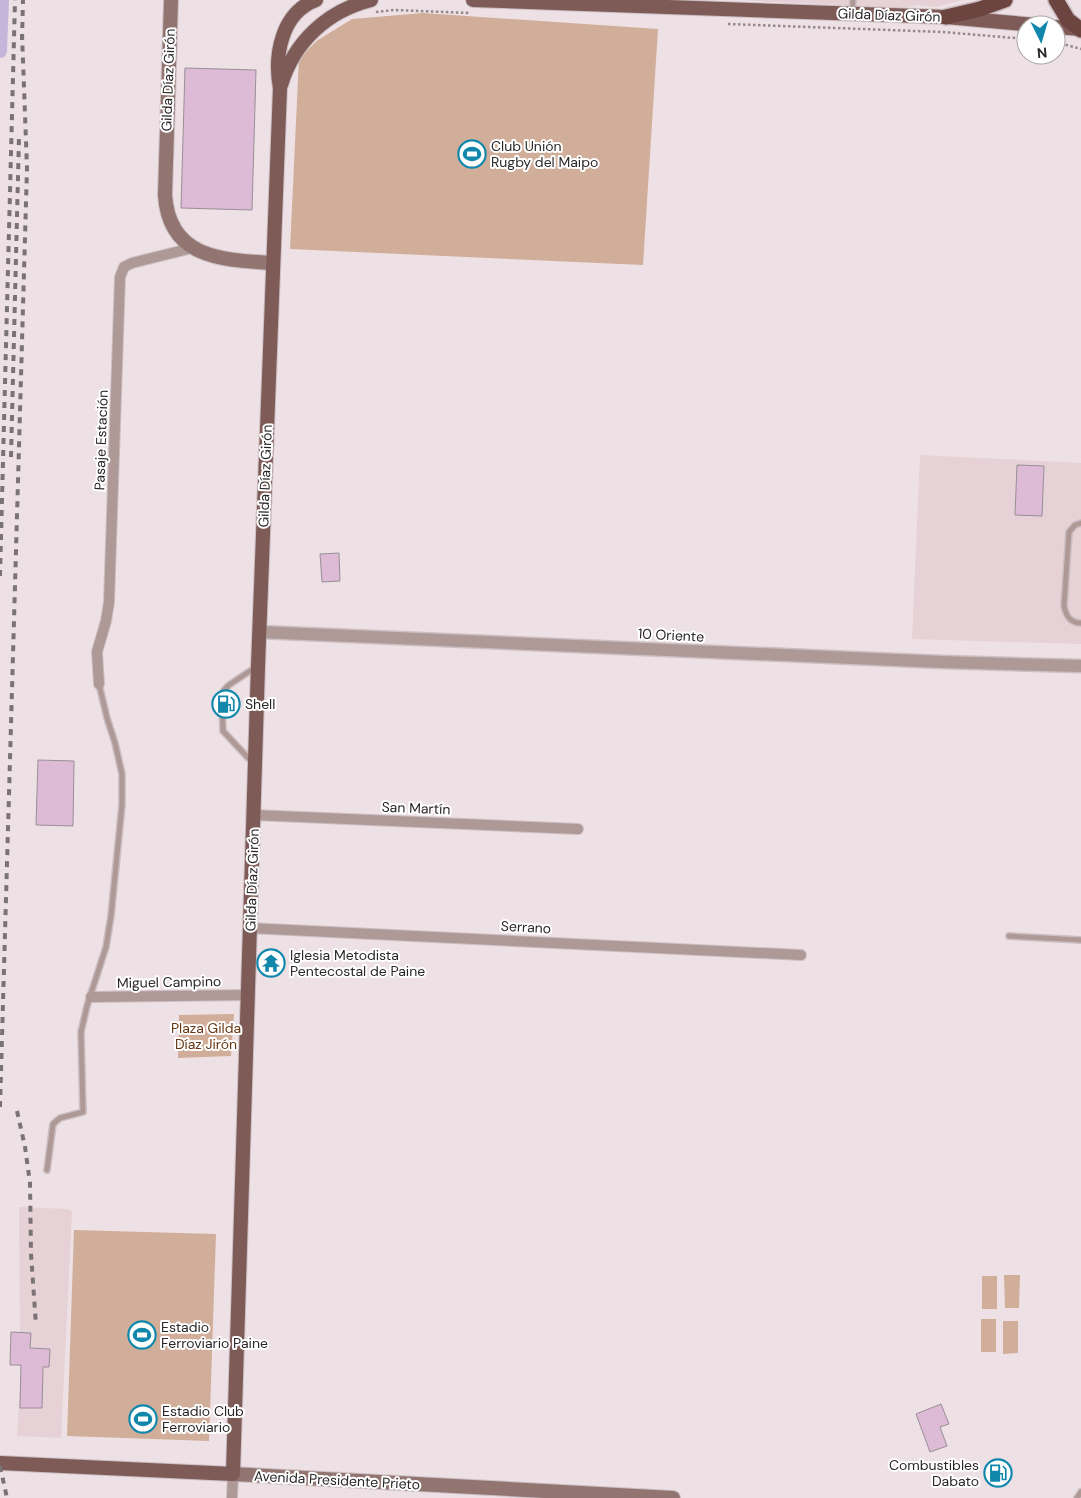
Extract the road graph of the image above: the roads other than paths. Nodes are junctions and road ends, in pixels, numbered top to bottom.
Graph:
1 (170, 0) edge
2 (316, 0) edge
3 (1005, 0) edge
4 (1056, 0) edge
5 (373, 6) edge
6 (473, 7) edge
7 (852, 7) edge
8 (946, 16) junction
9 (1016, 23) edge
10 (1066, 28) edge
11 (1081, 30) edge
12 (280, 88) junction
13 (192, 248) junction
14 (273, 263) junction
15 (1081, 523) edge
16 (1081, 623) edge
17 (260, 632) junction
18 (258, 666) junction
19 (1081, 666) edge
20 (99, 684) joint
21 (255, 766) junction
22 (254, 815) junction
23 (578, 829) dead end
24 (250, 928) junction
25 (1010, 936) dead end
26 (1081, 940) edge
27 (801, 955) dead end
28 (248, 995) junction
29 (91, 997) junction
30 (48, 1170) dead end
31 (0, 1463) edge
32 (233, 1474) junction
33 (1081, 1492) edge
34 (232, 1498) edge
35 (673, 1498) edge
36 (1078, 1498) edge

1 - 13 main road, Gilda Díaz Girón
2 - 12 main road, Gilda Díaz Girón
3 - 8 highway
4 - 11 highway
5 - 12 main road, Gilda Díaz Girón
6 - 7 main road, Gilda Díaz Girón
7 - 8 main road, Gilda Díaz Girón
8 - 9 main road, Gilda Díaz Girón
10 - 11 main road
12 - 14 main road, Gilda Díaz Girón
13 - 14 main road, Gilda Díaz Girón
13 - 20 street, Pasaje Estación
14 - 17 main road, Gilda Díaz Girón
15 - 16 lane
17 - 18 main road, Gilda Díaz Girón
17 - 19 street, 10 Oriente
18 - 21 main road, Gilda Díaz Girón
18 - 21 lane
20 - 29 lane
21 - 22 main road, Gilda Díaz Girón
22 - 23 street, San Martín
22 - 24 main road, Gilda Díaz Girón
24 - 27 street, Serrano
24 - 28 main road, Gilda Díaz Girón
25 - 26 lane
28 - 29 street, Miguel Campino
28 - 32 main road, Gilda Díaz Girón
29 - 30 lane
31 - 32 main road, Avenida Presidente Prieto
32 - 34 street, Gilda Díaz Girón
32 - 35 main road, Avenida Presidente Prieto
33 - 36 lane

